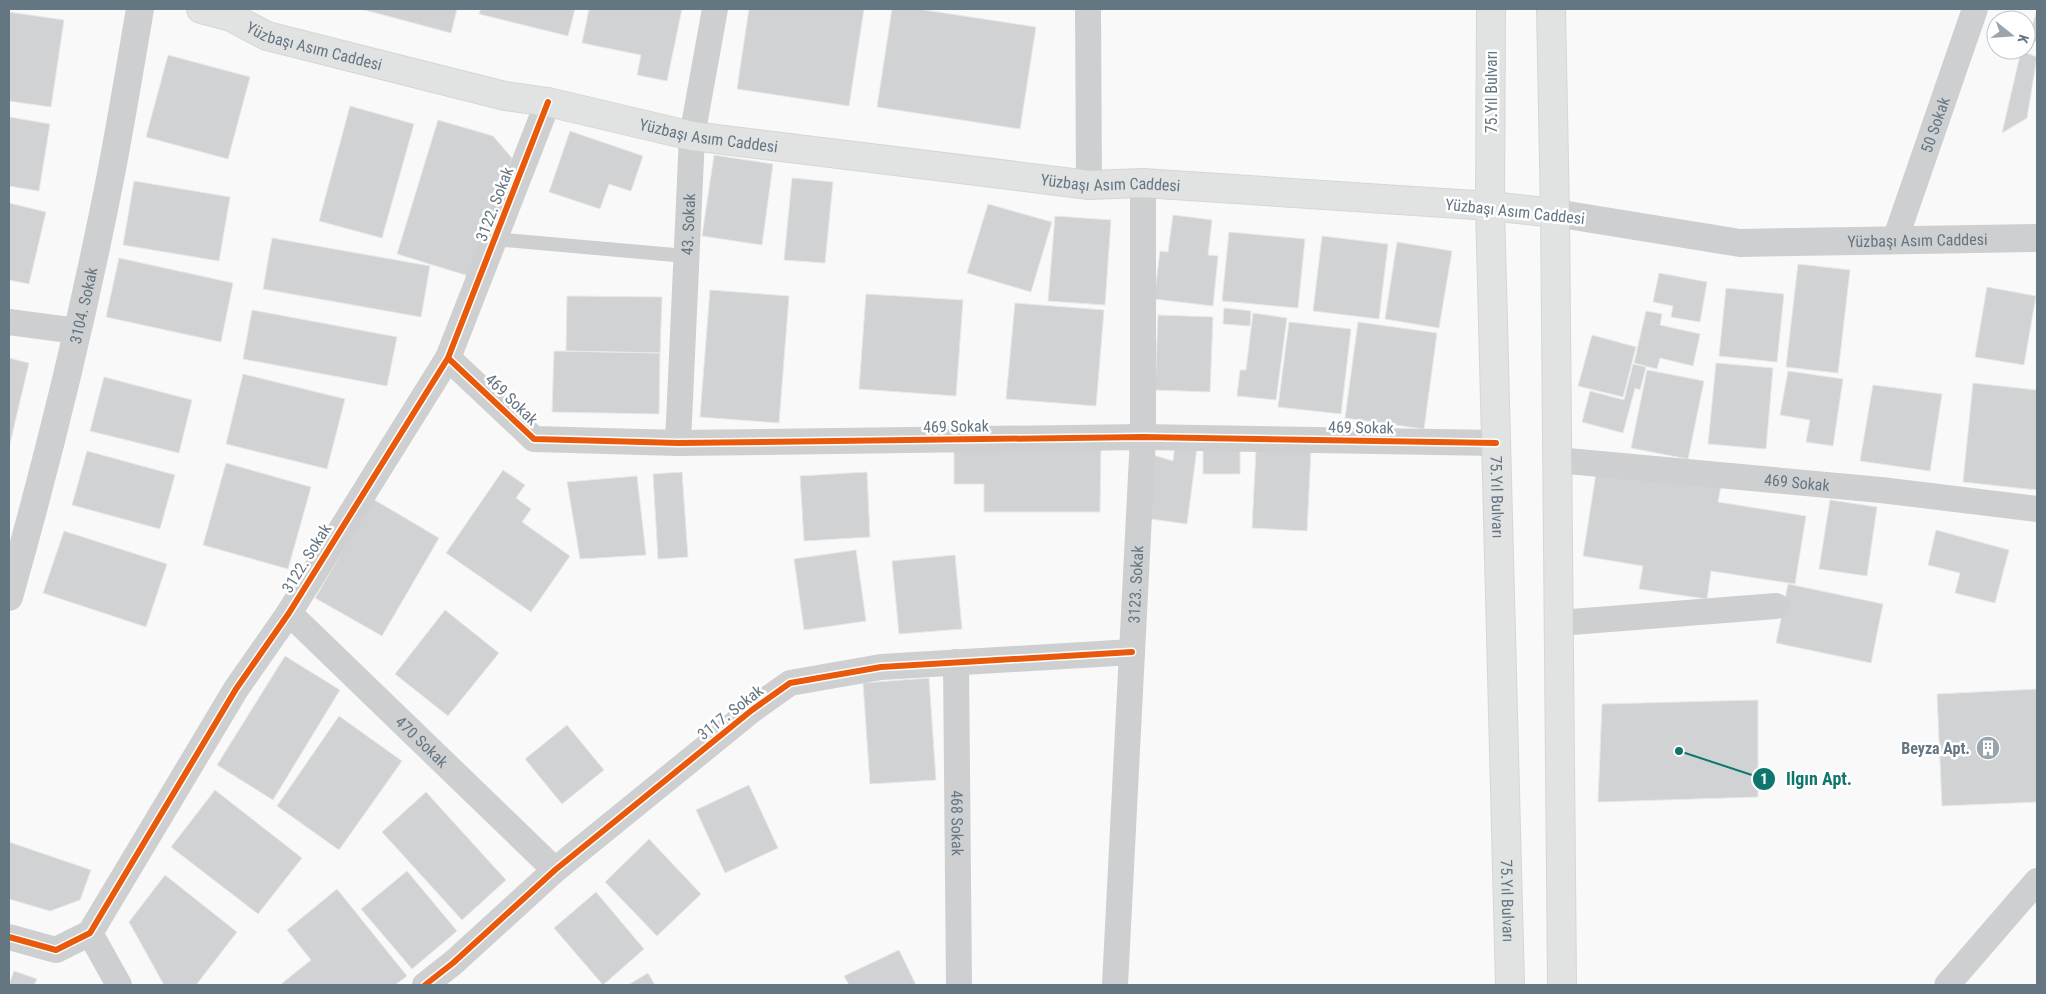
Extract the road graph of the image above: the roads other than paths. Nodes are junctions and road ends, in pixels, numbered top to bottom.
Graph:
1 (140, 9) edge
2 (201, 9) edge
3 (715, 9) edge
4 (1088, 9) edge
5 (1492, 9) edge
6 (1551, 9) edge
7 (1975, 9) edge
8 (232, 13) edge
9 (548, 102) junction
10 (692, 136) junction
11 (1143, 183) junction
12 (1089, 185) junction
13 (1490, 206) junction
14 (1555, 213) junction
15 (2037, 238) edge
16 (494, 239) junction
17 (1895, 240) junction
18 (686, 256) junction
19 (9, 322) edge
20 (78, 331) junction
21 (448, 358) junction
22 (1143, 437) junction
23 (678, 443) junction
24 (1496, 443) junction
25 (1557, 460) junction
26 (2037, 510) edge
27 (9, 597) edge
28 (1776, 606) dead end
29 (289, 612) junction
30 (1559, 622) junction
31 (1132, 652) junction
32 (956, 662) junction
33 (555, 870) junction
34 (2037, 881) edge
35 (90, 933) junction
36 (9, 936) edge
37 (119, 985) edge
38 (425, 985) edge
39 (959, 985) edge
40 (1115, 985) edge
41 (1510, 985) edge
42 (1562, 985) edge
43 (1947, 985) edge

1 - 20 street, 3104. Sokak
2 - 8 main road, Yüzbaşı Asım Caddesi
3 - 10 street, 43. Sokak
4 - 12 street
5 - 13 main road, 75.Yıl Bulvarı
6 - 14 main road
7 - 17 street, 50 Sokak
8 - 9 main road, Yüzbaşı Asım Caddesi
9 - 10 main road, Yüzbaşı Asım Caddesi
9 - 16 street, 3122. Sokak
10 - 12 main road, Yüzbaşı Asım Caddesi
10 - 18 street, 43. Sokak
11 - 12 main road, Yüzbaşı Asım Caddesi
11 - 13 main road, Yüzbaşı Asım Caddesi
11 - 22 street, 3123. Sokak
13 - 14 main road, Yüzbaşı Asım Caddesi
13 - 24 main road, 75.Yıl Bulvarı
14 - 17 street, Yüzbaşı Asım Caddesi
14 - 25 main road
15 - 17 street, Yüzbaşı Asım Caddesi
16 - 18 lane
16 - 21 street, 3122. Sokak
18 - 23 street, 43. Sokak
19 - 20 street
20 - 27 street, 3104. Sokak
21 - 23 street, 469 Sokak
21 - 29 street, 3122. Sokak
22 - 23 street, 469 Sokak
22 - 24 street, 469 Sokak
22 - 31 street, 3123. Sokak
24 - 41 main road, 75.Yıl Bulvarı
25 - 26 street, 469 Sokak
25 - 30 main road
28 - 30 street
29 - 33 street, 470 Sokak
29 - 35 street, 3122. Sokak
30 - 42 main road
31 - 32 street, 3117. Sokak
31 - 40 street, 3123. Sokak
32 - 33 street, 3117. Sokak
32 - 39 street, 468 Sokak
33 - 38 street, 3117. Sokak
34 - 43 street
35 - 36 street
35 - 37 street

